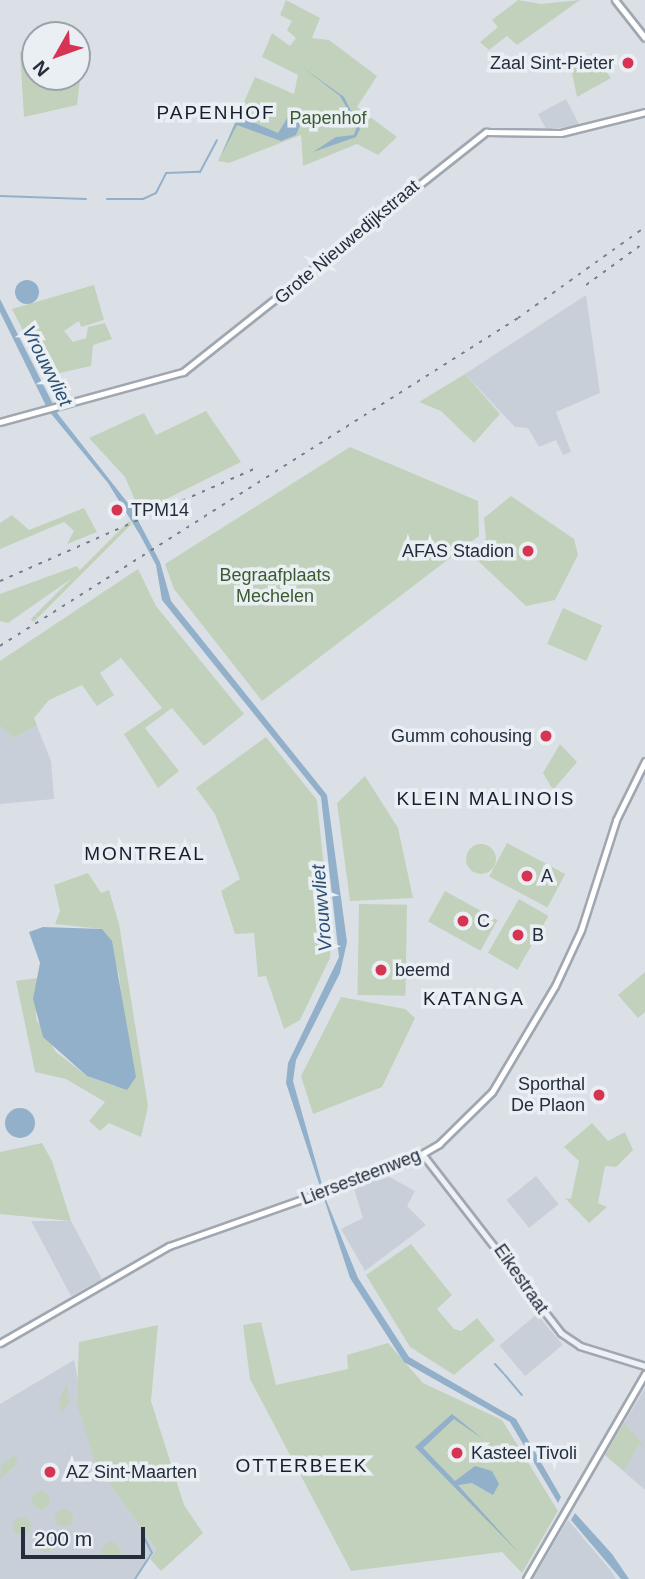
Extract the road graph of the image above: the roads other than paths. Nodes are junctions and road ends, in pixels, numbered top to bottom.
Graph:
1 (615, 0) edge
2 (645, 38) edge
3 (645, 112) edge
4 (0, 422) edge
5 (645, 761) edge
6 (424, 1155) junction
7 (0, 1343) edge
8 (645, 1366) edge
9 (645, 1374) edge
10 (526, 1579) edge

1 - 2 main road
3 - 4 main road, Grote Nieuwedijkstraat
5 - 6 main road, Liersesteenweg
6 - 7 main road, Liersesteenweg
6 - 8 street, Eikestraat
9 - 10 main road

